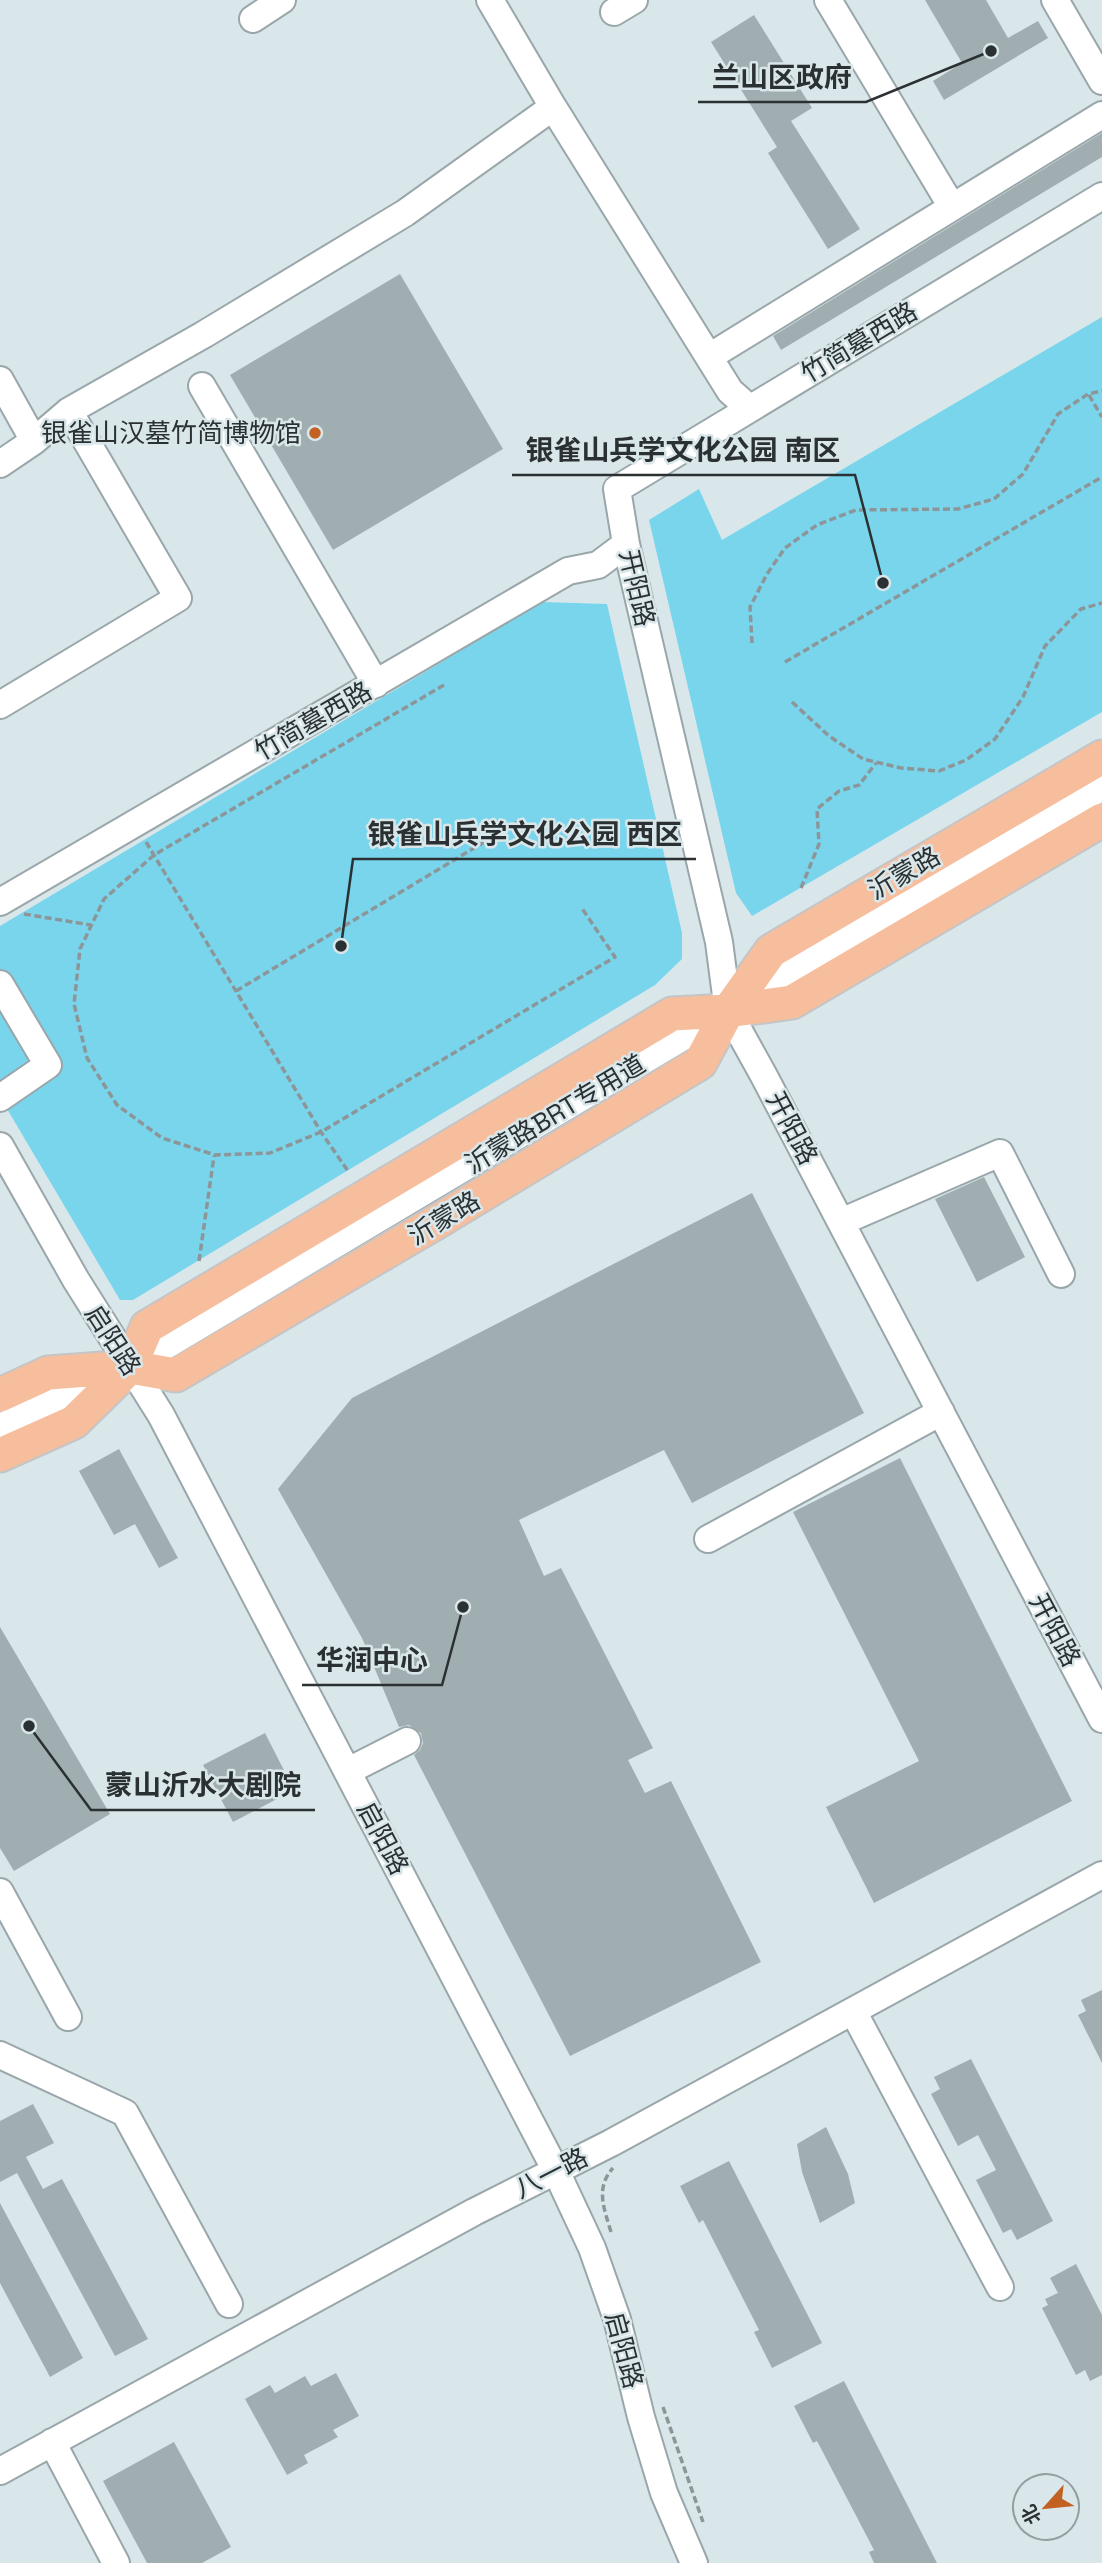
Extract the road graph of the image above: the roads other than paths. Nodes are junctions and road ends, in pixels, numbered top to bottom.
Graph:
1 (282, 0) edge
2 (490, 0) edge
3 (828, 0) edge
4 (1055, 0) edge
5 (253, 19) dead end
6 (1102, 81) edge
7 (553, 107) junction
8 (1102, 115) edge
9 (1102, 196) edge
10 (952, 207) junction
11 (709, 357) junction
12 (0, 380) edge
13 (202, 386) dead end
14 (749, 408) junction
15 (69, 411) junction
16 (34, 441) junction
17 (0, 464) edge
18 (617, 489) joint
19 (626, 544) junction
20 (376, 684) junction
21 (0, 705) edge
22 (1102, 757) edge
23 (1102, 787) edge
24 (1102, 820) edge
25 (11, 907) edge
26 (0, 984) edge
27 (728, 1011) junction
28 (0, 1098) edge
29 (0, 1146) edge
30 (841, 1222) junction
31 (1060, 1275) dead end
32 (130, 1367) junction
33 (0, 1395) edge
34 (941, 1412) junction
35 (0, 1427) edge
36 (0, 1455) edge
37 (708, 1539) dead end
38 (1102, 1719) edge
39 (407, 1741) dead end
40 (348, 1771) junction
41 (1102, 1875) edge
42 (0, 1892) edge
43 (853, 2011) junction
44 (68, 2017) dead end
45 (0, 2055) edge
46 (556, 2171) junction
47 (1000, 2287) dead end
48 (229, 2304) dead end
49 (52, 2442) junction
50 (0, 2470) edge
51 (116, 2563) edge
52 (694, 2563) edge

1 - 5 street
2 - 7 street
3 - 10 street
4 - 6 street
7 - 11 street
7 - 15 street
8 - 10 street
9 - 14 street, 竹简墓西路
10 - 11 street
11 - 14 street
12 - 16 street
13 - 20 street
14 - 18 street, 竹简墓西路
15 - 16 street
15 - 21 street
16 - 17 street
18 - 19 street, 开阳路
19 - 20 street, 竹简墓西路
19 - 27 street, 开阳路
20 - 25 street, 竹简墓西路
22 - 27 main road, 沂蒙路
23 - 27 street
24 - 27 main road, 沂蒙路
26 - 28 street
27 - 30 street, 开阳路
27 - 32 main road, 沂蒙路
27 - 32 main road, 沂蒙路
29 - 32 street, 启阳路
30 - 31 street
30 - 34 street, 开阳路
32 - 33 main road, 沂蒙路
32 - 35 street
32 - 36 main road, 沂蒙路
32 - 40 street, 启阳路
34 - 37 street
34 - 38 street, 开阳路
39 - 40 street
40 - 46 street, 启阳路
41 - 43 street, 八一路
42 - 44 street
43 - 46 street, 八一路
43 - 47 street
45 - 48 street
46 - 49 street, 八一路
46 - 52 street, 启阳路
49 - 50 street, 八一路
49 - 51 street

